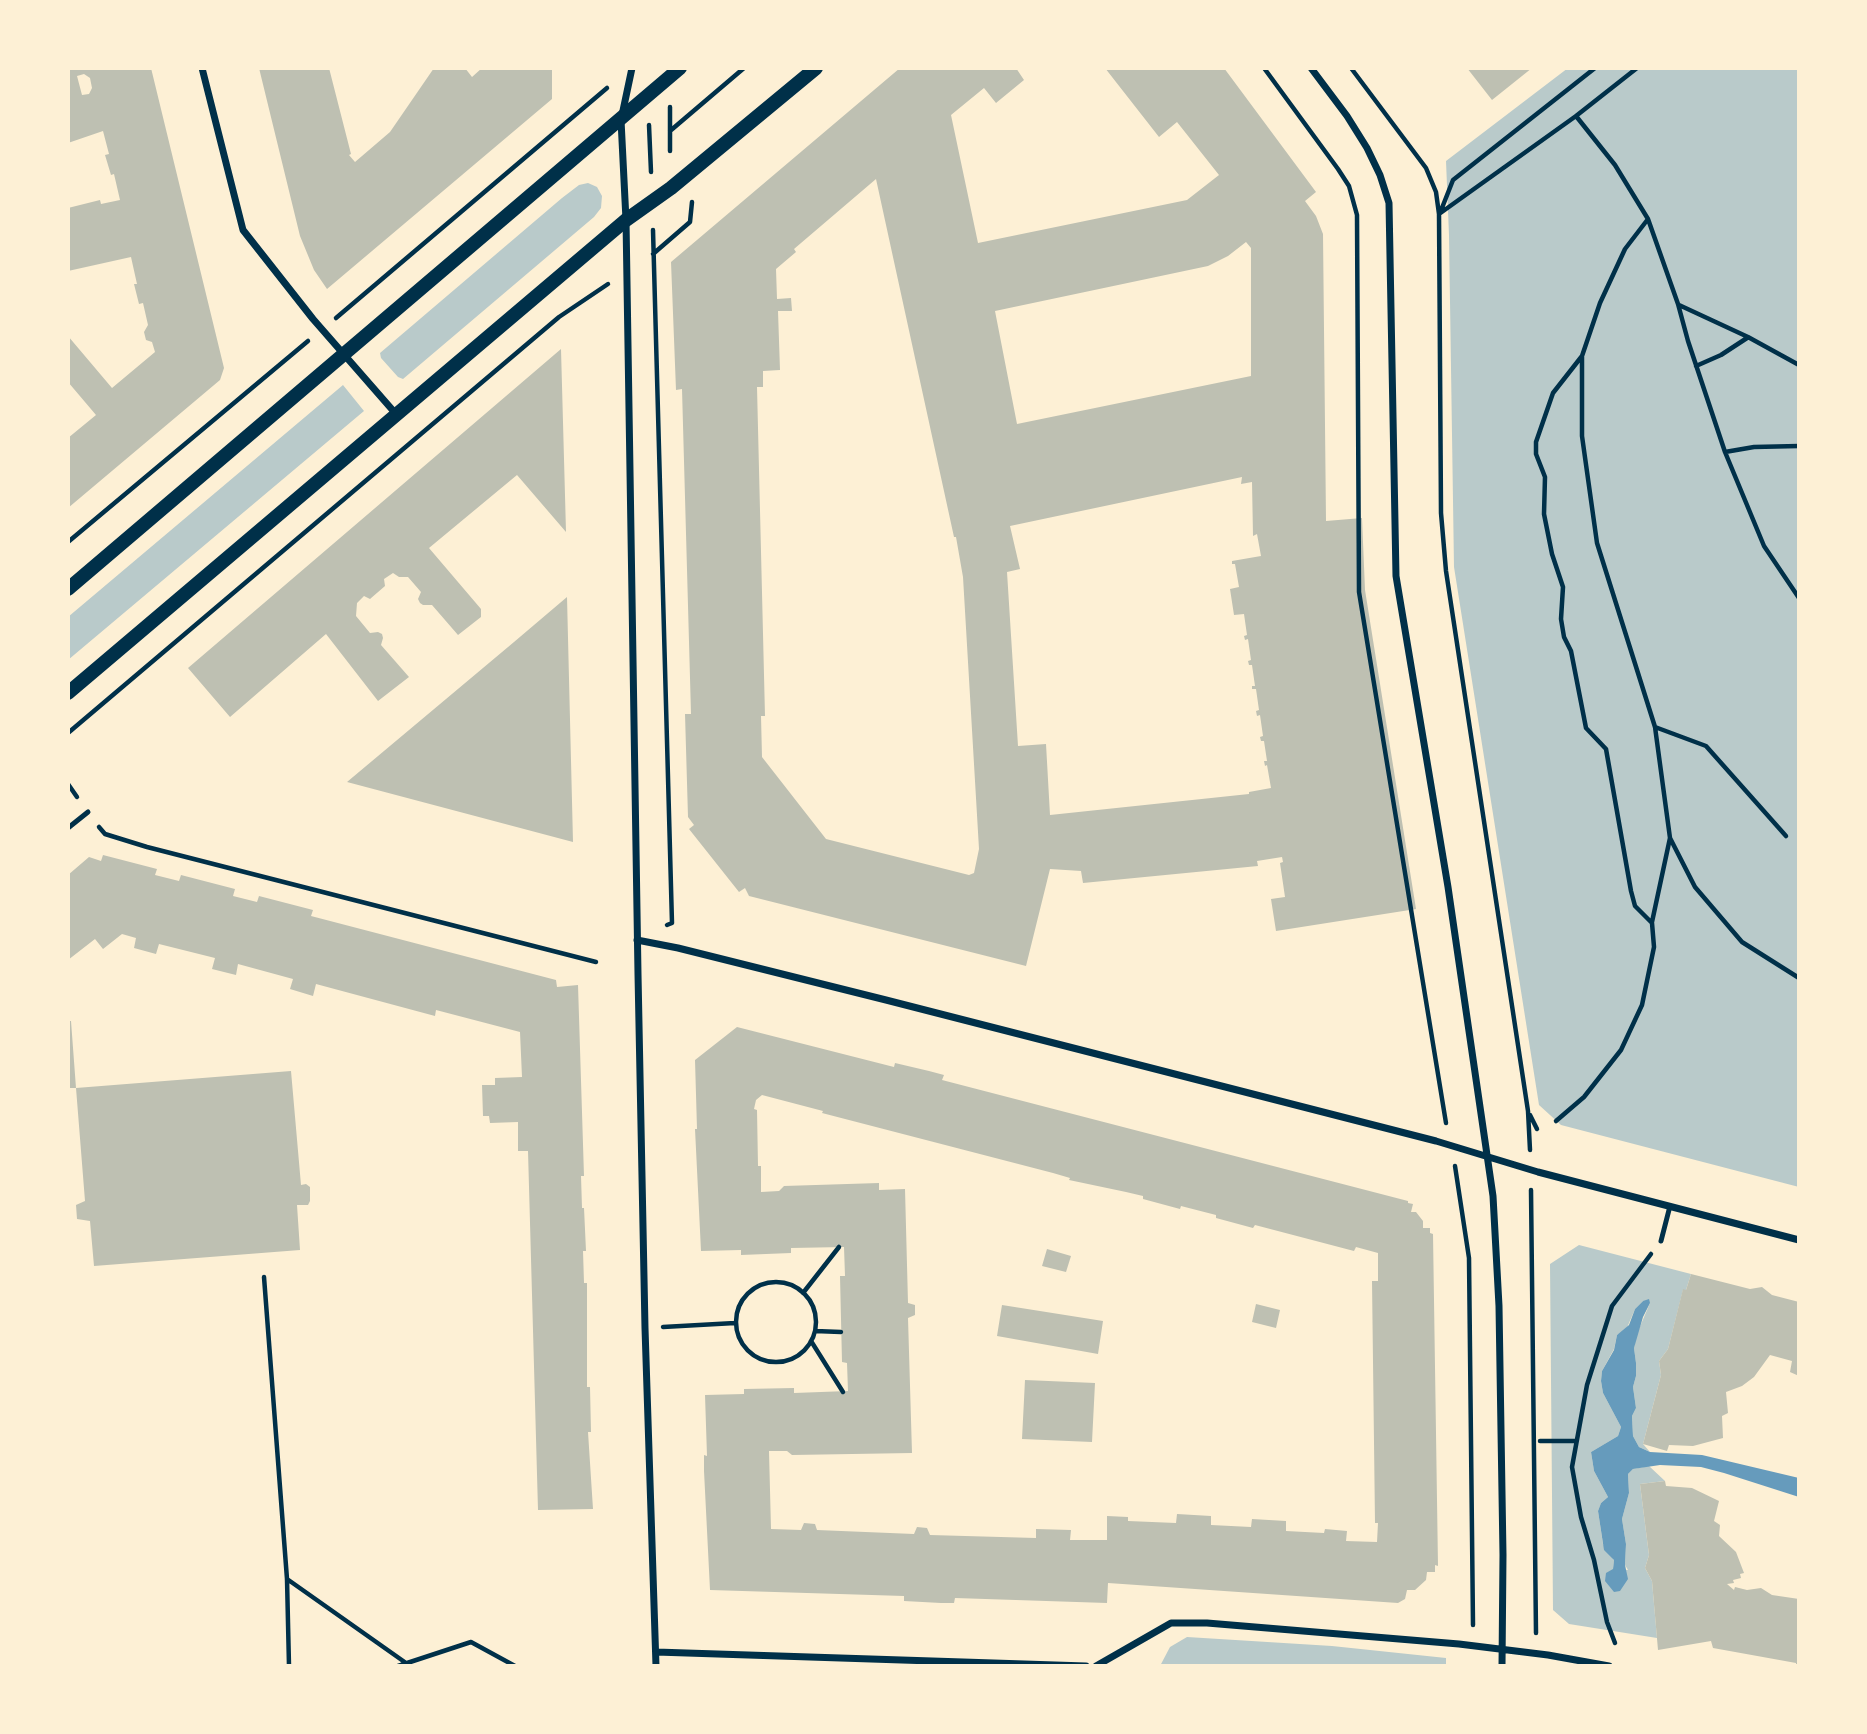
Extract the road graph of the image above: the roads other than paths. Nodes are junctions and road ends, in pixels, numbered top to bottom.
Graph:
1 (202, 68) edge
2 (632, 68) edge
3 (680, 68) edge
4 (816, 68) edge
5 (1311, 68) edge
6 (621, 120) junction
7 (626, 220) junction
8 (343, 354) junction
9 (396, 414) junction
10 (68, 589) edge
11 (68, 693) edge
12 (88, 812) road end
13 (68, 828) edge
14 (638, 940) junction
15 (1487, 1157) junction
16 (1670, 1206) junction
17 (1799, 1240) edge
18 (1661, 1241) road end
19 (1502, 1649) junction
20 (656, 1652) junction
21 (656, 1666) edge
22 (1086, 1666) edge
23 (1096, 1666) edge
24 (1502, 1666) edge
25 (1609, 1666) edge

1 - 8 street
2 - 6 street
3 - 6 main road
4 - 7 main road
5 - 15 street
6 - 7 street
6 - 8 main road
7 - 9 main road
7 - 14 street
8 - 9 street
8 - 10 main road
9 - 11 main road
12 - 13 lane
14 - 15 street
14 - 20 street
15 - 16 street
15 - 19 street
16 - 17 street
16 - 18 lane
19 - 23 street
19 - 24 street
19 - 25 street
20 - 21 street
20 - 22 street

